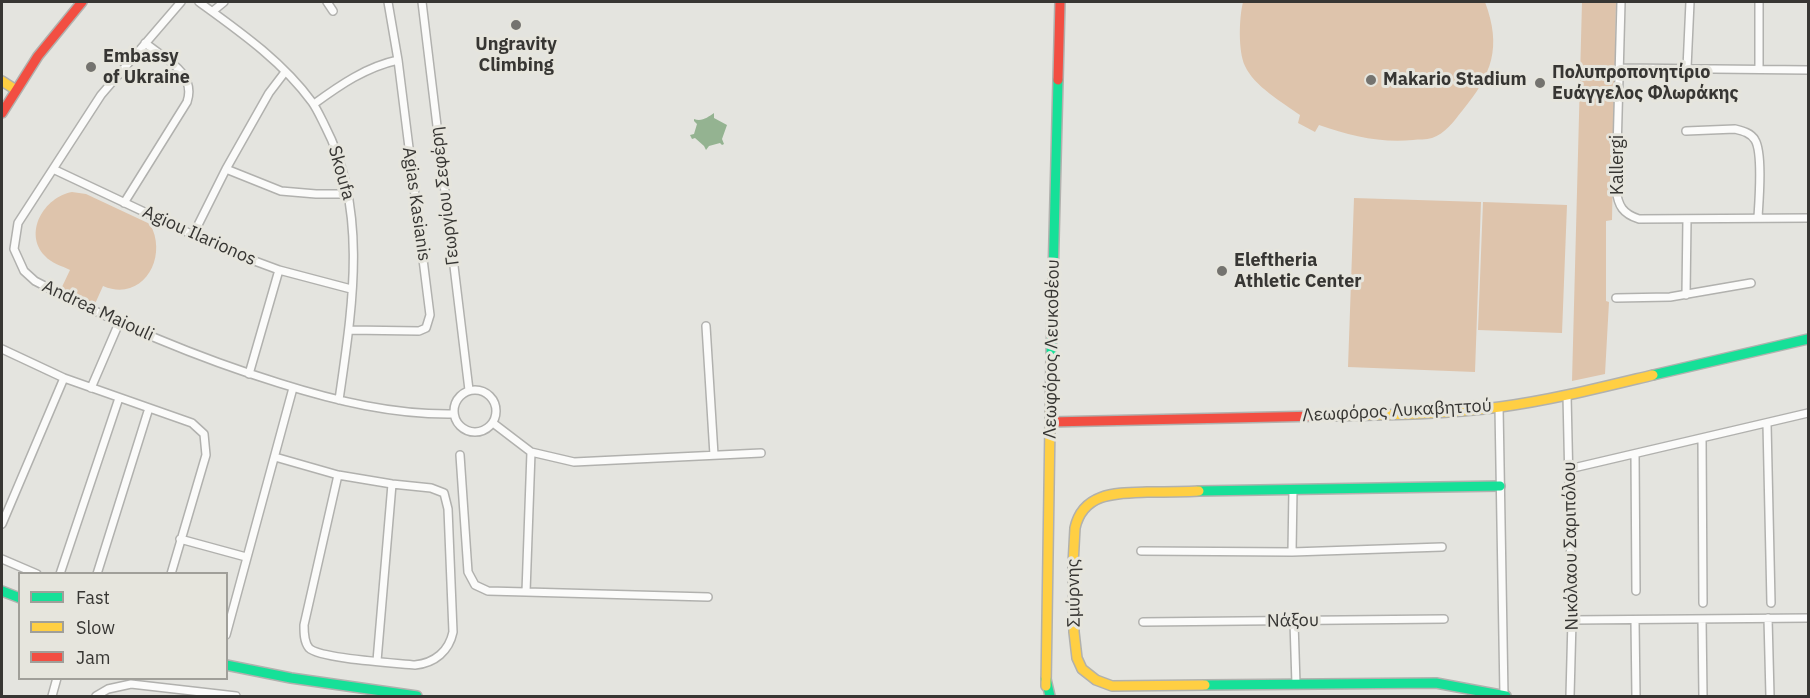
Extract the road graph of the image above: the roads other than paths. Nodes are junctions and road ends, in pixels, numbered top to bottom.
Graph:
1 (82, 2) edge
2 (181, 2) edge
3 (199, 2) edge
4 (224, 2) edge
5 (327, 2) edge
6 (388, 2) edge
7 (422, 2) edge
8 (1060, 2) edge
9 (1621, 2) edge
10 (1690, 2) edge
11 (1759, 2) edge
12 (213, 11) junction
13 (333, 11) dead end
14 (145, 44) junction
15 (398, 60) junction
16 (1620, 68) junction
17 (1687, 68) junction
18 (1759, 69) junction
19 (1809, 70) edge
20 (285, 72) junction
21 (2, 81) edge
22 (16, 90) junction
23 (314, 104) junction
24 (2, 113) edge
25 (1686, 131) dead end
26 (53, 169) junction
27 (226, 169) junction
28 (349, 194) junction
29 (124, 202) junction
30 (1758, 217) junction
31 (1809, 218) edge
32 (1687, 219) junction
33 (193, 236) junction
34 (279, 270) junction
35 (1751, 283) dead end
36 (351, 289) junction
37 (1686, 295) junction
38 (1616, 298) dead end
39 (119, 323) junction
40 (706, 326) dead end
41 (349, 330) junction
42 (1809, 339) edge
43 (3, 352) edge
44 (249, 374) junction
45 (64, 378) junction
46 (91, 388) junction
47 (293, 388) junction
48 (469, 390) junction
49 (1567, 395) junction
50 (119, 398) junction
51 (339, 400) junction
52 (1499, 407) junction
53 (149, 408) junction
54 (1809, 413) edge
55 (454, 414) junction
56 (1050, 422) junction
57 (493, 423) junction
58 (1767, 424) junction
59 (1702, 439) junction
60 (531, 452) junction
61 (761, 453) dead end
62 (1635, 454) junction
63 (460, 455) dead end
64 (714, 455) junction
65 (275, 457) junction
66 (1569, 469) junction
67 (338, 475) junction
68 (392, 484) junction
69 (1500, 486) junction
70 (1293, 489) junction
71 (2, 524) edge
72 (180, 539) junction
73 (1442, 547) dead end
74 (1141, 551) dead end
75 (1292, 552) junction
76 (246, 557) junction
77 (2, 559) edge
78 (34, 572) edge
79 (60, 572) edge
80 (97, 572) edge
81 (171, 572) edge
82 (2, 591) edge
83 (1636, 591) dead end
84 (526, 592) junction
85 (18, 597) edge
86 (708, 597) dead end
87 (1703, 603) dead end
88 (1771, 603) dead end
89 (1768, 618) junction
90 (1809, 618) edge
91 (1444, 619) dead end
92 (1702, 619) junction
93 (1572, 620) junction
94 (1635, 621) junction
95 (1143, 622) dead end
96 (1294, 622) junction
97 (228, 627) edge
98 (377, 661) junction
99 (228, 665) edge
100 (56, 680) edge
101 (1296, 684) junction
102 (200, 694) edge
103 (52, 696) edge
104 (96, 696) edge
105 (236, 696) edge
106 (417, 696) edge
107 (1048, 696) edge
108 (1505, 696) edge
109 (1570, 696) edge
110 (1636, 696) edge
111 (1703, 696) edge
112 (1770, 696) edge

1 - 22 main road
2 - 14 street, Andrea Maiouli
3 - 12 street, Skoufa
4 - 12 street
5 - 13 street
6 - 15 street, Agias Kasianis
7 - 48 street, Γεωργίου Σεφέρη
8 - 56 main road, Λεωφόρος Λευκοθέου
9 - 16 street, Kallergi
10 - 17 street
11 - 18 street
12 - 20 street, Skoufa
14 - 26 street, Andrea Maiouli
14 - 29 street
15 - 23 street
15 - 41 street, Agias Kasianis
16 - 17 street
16 - 32 street, Kallergi
17 - 18 street
18 - 19 street
20 - 23 street, Skoufa
20 - 27 street
21 - 22 main road
22 - 24 main road
23 - 28 street, Skoufa
25 - 30 street
26 - 29 street, Agiou Ilarionos
26 - 39 street, Andrea Maiouli
27 - 28 street
27 - 33 street
28 - 36 street, Skoufa
29 - 33 street, Agiou Ilarionos
30 - 31 street, Kallergi
30 - 32 street, Kallergi
32 - 37 street
33 - 34 street, Agiou Ilarionos
34 - 36 street, Agiou Ilarionos
34 - 44 street
35 - 37 street
36 - 41 street, Skoufa
37 - 38 street
39 - 44 street, Andrea Maiouli
39 - 46 street
40 - 64 street
41 - 51 street, Skoufa
42 - 49 main road, Λεωφόρος Λυκαβηττού
43 - 45 street
44 - 47 street, Andrea Maiouli
45 - 46 street
45 - 71 street
46 - 50 street
47 - 51 street, Andrea Maiouli
47 - 65 street
48 - 55 street
48 - 57 street
49 - 52 main road, Λεωφόρος Λυκαβηττού
49 - 66 street, Νικόλαου Σαριπόλου
50 - 53 street
50 - 79 street
51 - 55 street, Andrea Maiouli
52 - 56 main road, Λεωφόρος Λυκαβηττού
52 - 69 street
53 - 72 street
53 - 80 street
54 - 58 street
55 - 57 street
56 - 107 main road, Λεωφόρος Λευκοθέου
57 - 60 street
58 - 59 street
58 - 88 street
59 - 62 street
59 - 87 street
60 - 64 street
60 - 84 street
61 - 64 street
62 - 66 street
62 - 83 street
63 - 84 street
65 - 67 street
65 - 76 street
66 - 93 street, Νικόλαου Σαριπόλου
67 - 68 street
67 - 98 street
68 - 98 street
68 - 98 street
69 - 70 main road, Σμύρνης
69 - 108 street
70 - 75 street
70 - 101 main road, Σμύρνης
72 - 76 street
72 - 81 street
73 - 75 street
74 - 75 street
76 - 97 street
77 - 78 street
82 - 85 main road
84 - 86 street
89 - 90 street
89 - 92 street
89 - 112 street
91 - 96 street, Νάξου
92 - 94 street
92 - 111 street
93 - 94 street
93 - 109 street, Νικόλαου Σαριπόλου
94 - 110 street
95 - 96 street, Νάξου
96 - 101 street
99 - 106 main road
100 - 103 street
101 - 108 main road, Σμύρνης
102 - 104 street
102 - 105 street

